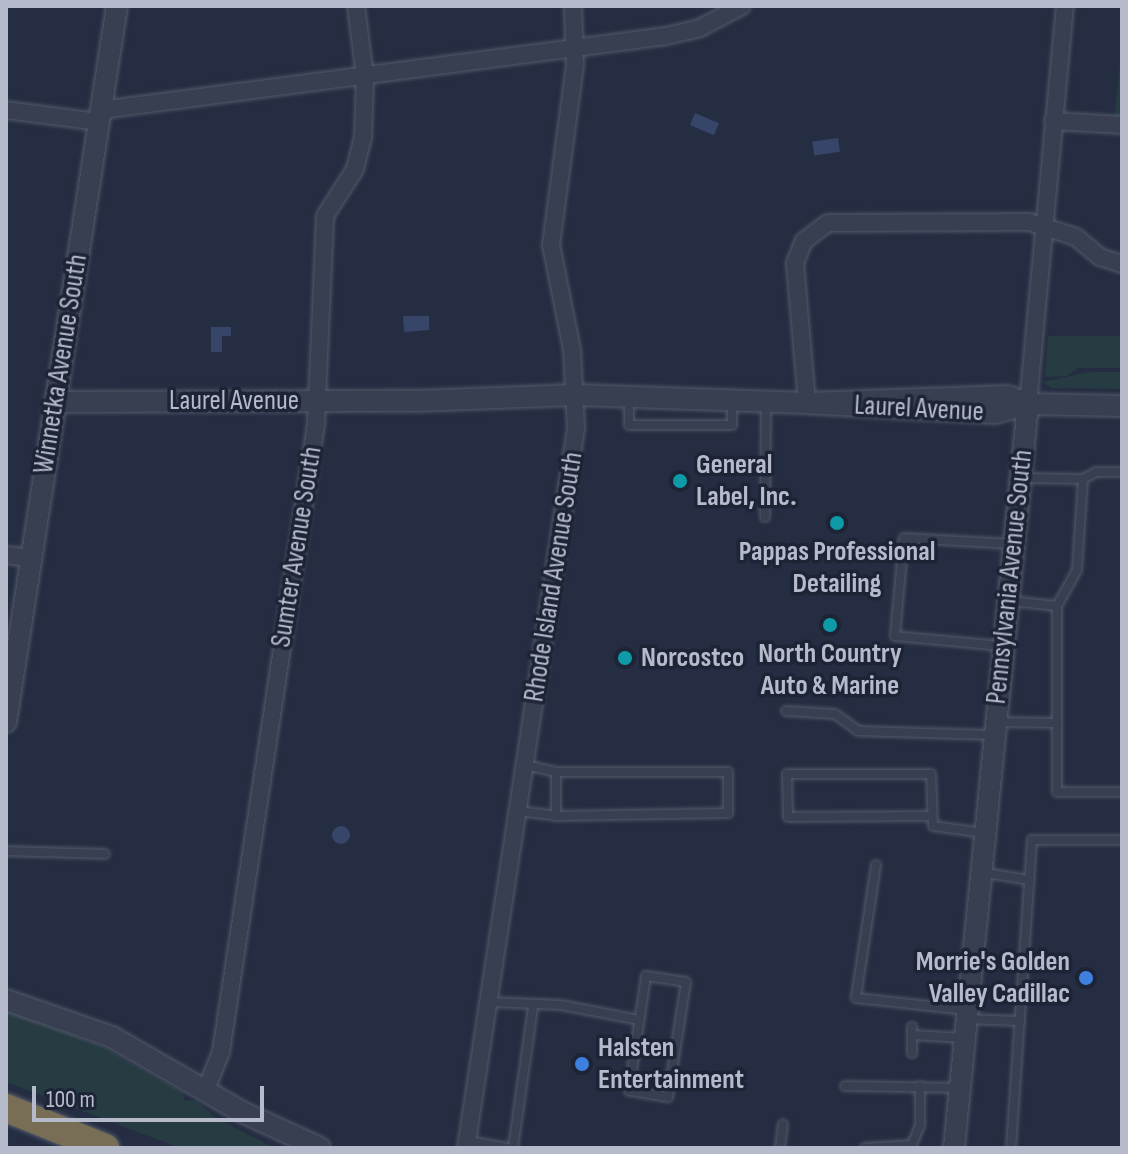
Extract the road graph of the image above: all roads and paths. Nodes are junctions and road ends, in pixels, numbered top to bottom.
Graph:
1 (117, 6) edge
2 (356, 6) edge
3 (573, 6) edge
4 (742, 6) edge
5 (1065, 6) edge
6 (576, 48) junction
7 (365, 77) junction
8 (6, 110) edge
9 (100, 116) junction
10 (1053, 121) junction
11 (1122, 125) edge
12 (1042, 227) junction
13 (1122, 264) edge
14 (316, 401) junction
15 (576, 401) junction
16 (55, 402) junction
17 (686, 402) junction
18 (732, 402) junction
19 (766, 403) junction
20 (807, 403) junction
21 (1028, 404) junction
22 (1122, 406) edge
23 (629, 408) junction
24 (1122, 472) edge
25 (1018, 478) junction
26 (1083, 479) junction
27 (765, 517) dead end
28 (1012, 544) junction
29 (6, 555) edge
30 (31, 558) junction
31 (1007, 601) junction
32 (1057, 606) junction
33 (1002, 646) junction
34 (786, 711) dead end
35 (6, 722) edge
36 (1057, 723) junction
37 (995, 728) junction
38 (525, 765) junction
39 (556, 772) junction
40 (1122, 792) edge
41 (518, 811) junction
42 (556, 816) junction
43 (931, 816) junction
44 (984, 833) junction
45 (1122, 840) edge
46 (6, 851) edge
47 (105, 854) dead end
48 (876, 865) dead end
49 (980, 872) junction
50 (1029, 880) junction
51 (6, 1000) edge
52 (489, 1002) junction
53 (533, 1008) junction
54 (639, 1020) junction
55 (1020, 1021) junction
56 (966, 1022) junction
57 (912, 1053) dead end
58 (845, 1086) dead end
59 (920, 1086) junction
60 (960, 1088) junction
61 (205, 1092) junction
62 (6, 1108) edge
63 (783, 1124) dead end
64 (466, 1144) edge
65 (105, 1148) edge
66 (320, 1148) edge
67 (506, 1148) edge
68 (513, 1148) edge
69 (780, 1148) edge
70 (865, 1148) edge
71 (954, 1148) edge
72 (1011, 1148) edge

1 - 9 street, Winnetka Avenue South
2 - 7 street, Sumter Avenue South
3 - 6 street, Rhode Island Avenue South
4 - 6 street
5 - 10 street, Pennsylvania Avenue South
6 - 7 street
6 - 15 street, Rhode Island Avenue South
7 - 9 street
7 - 14 street, Sumter Avenue South
8 - 9 street
9 - 16 street, Winnetka Avenue South
10 - 11 street
10 - 12 street, Pennsylvania Avenue South
12 - 13 street
12 - 20 street
12 - 21 street, Pennsylvania Avenue South
14 - 15 street, Laurel Avenue
14 - 16 street, Laurel Avenue
14 - 61 street, Sumter Avenue South
15 - 17 street, Laurel Avenue
15 - 23 street, Laurel Avenue
15 - 38 street, Rhode Island Avenue South
16 - 30 street, Winnetka Avenue South
17 - 18 street, Laurel Avenue
17 - 23 street, Laurel Avenue
18 - 19 street, Laurel Avenue
18 - 23 lane
19 - 20 street, Laurel Avenue
19 - 27 lane
20 - 21 street, Laurel Avenue
21 - 22 street, Laurel Avenue
21 - 25 street, Pennsylvania Avenue South
24 - 26 lane
25 - 26 lane
25 - 28 street, Pennsylvania Avenue South
26 - 32 lane
28 - 31 street, Pennsylvania Avenue South
28 - 33 lane
29 - 30 street
30 - 35 street, Winnetka Avenue South
31 - 32 lane
31 - 33 street, Pennsylvania Avenue South
32 - 36 lane
33 - 37 street, Pennsylvania Avenue South
34 - 37 lane
36 - 37 lane
36 - 40 lane
37 - 44 street, Pennsylvania Avenue South
38 - 39 lane
38 - 41 street, Rhode Island Avenue South
39 - 42 lane
39 - 42 lane
41 - 42 lane
41 - 52 street, Rhode Island Avenue South
43 - 43 lane
43 - 44 lane
44 - 49 street, Pennsylvania Avenue South
45 - 50 lane
46 - 47 lane
48 - 56 lane
49 - 50 lane
49 - 56 street, Pennsylvania Avenue South
50 - 55 lane
51 - 61 street
52 - 53 lane
52 - 64 street, Rhode Island Avenue South
53 - 54 lane
53 - 68 lane
54 - 54 lane
55 - 56 lane
55 - 72 lane
56 - 57 lane
56 - 60 street, Pennsylvania Avenue South
58 - 59 lane
59 - 60 lane
59 - 70 lane
60 - 71 street, Pennsylvania Avenue South
61 - 66 street
62 - 65 highway
63 - 69 lane
64 - 67 lane

